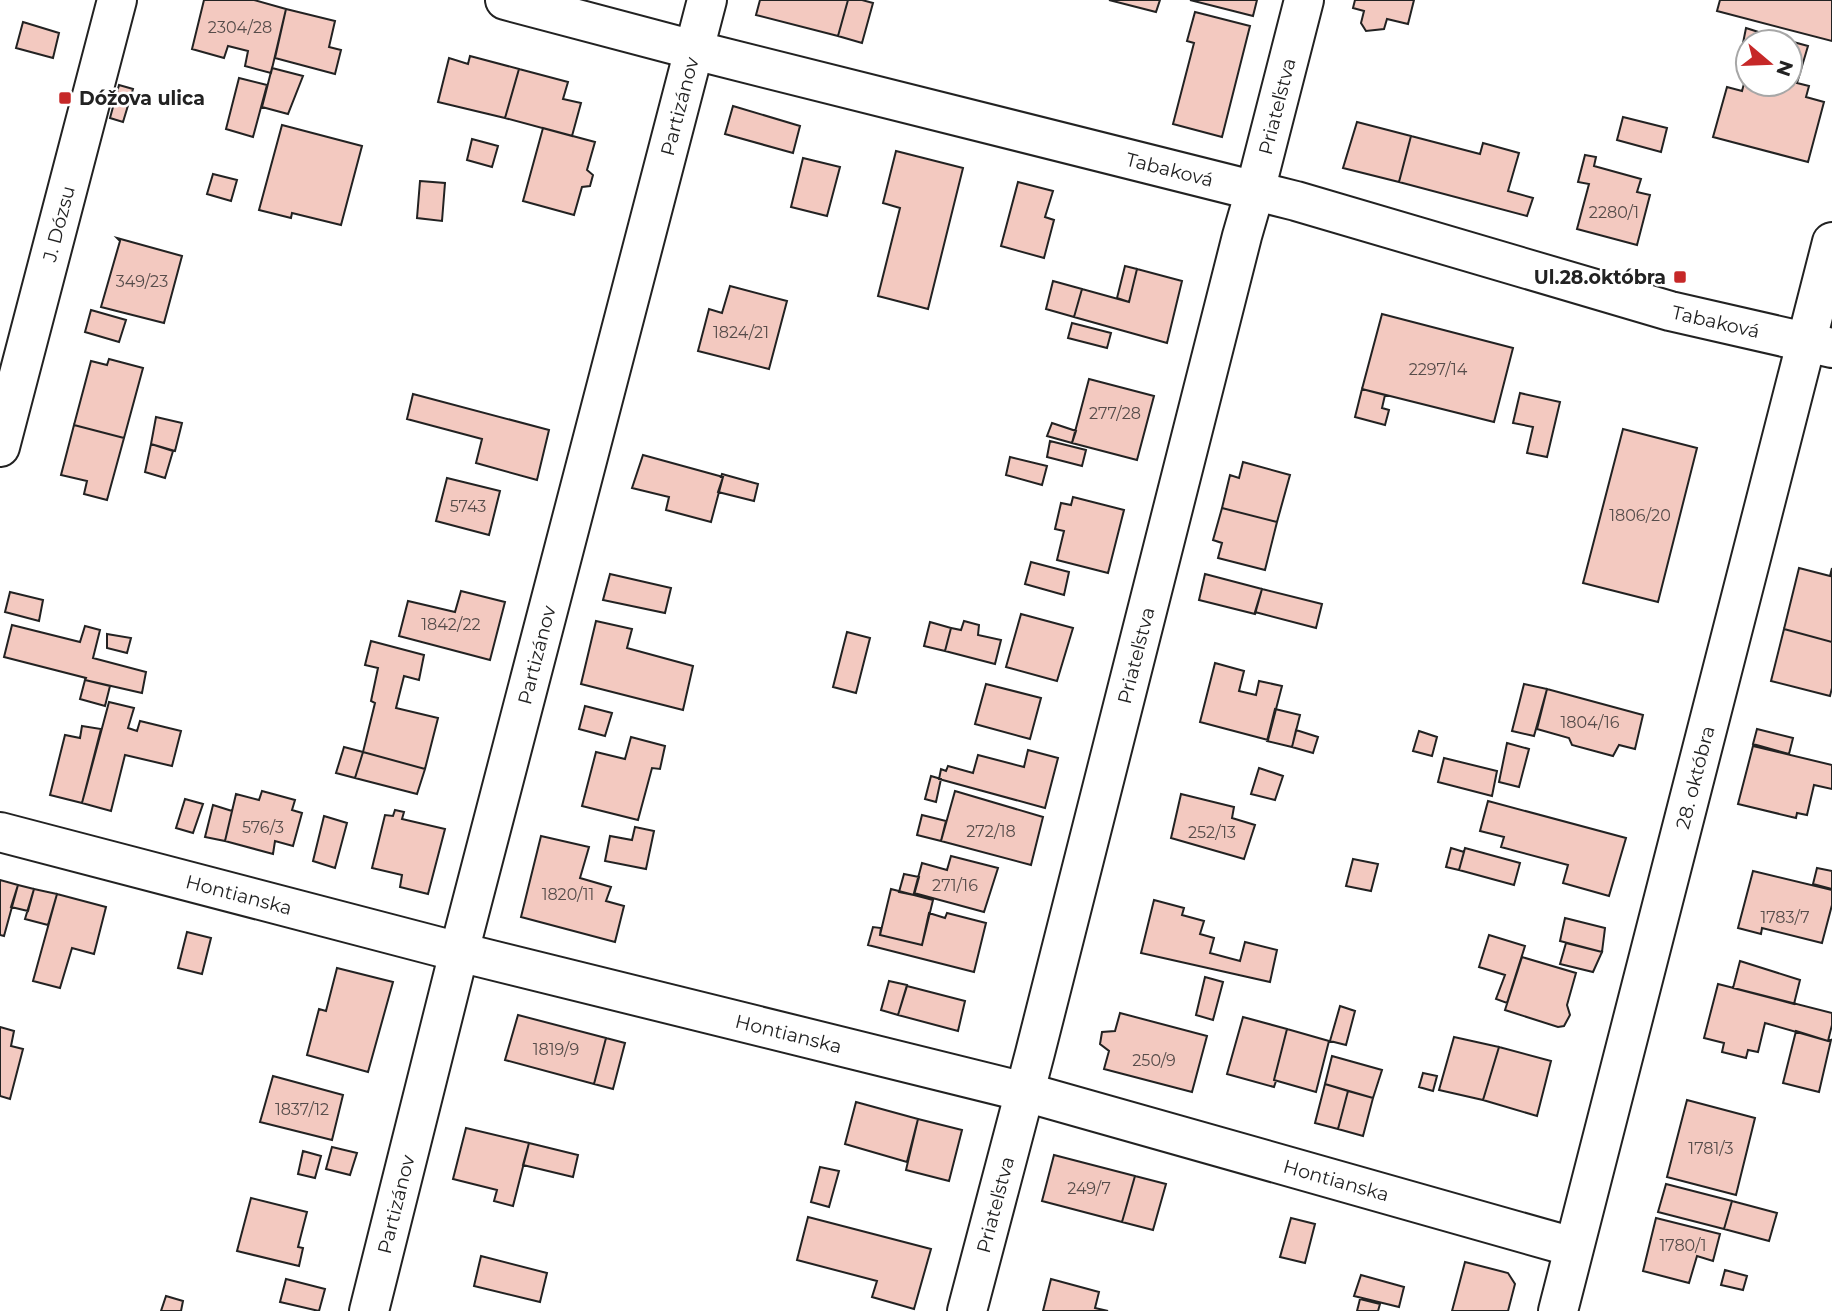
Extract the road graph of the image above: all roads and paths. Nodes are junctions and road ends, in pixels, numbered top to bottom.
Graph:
1 (117, 0) edge
2 (505, 0) edge
3 (707, 0) edge
4 (1304, 0) edge
5 (694, 50) junction
6 (1255, 191) junction
7 (1832, 242) edge
8 (1819, 345) edge
9 (0, 447) edge
10 (0, 832) edge
11 (459, 952) junction
12 (1025, 1092) junction
13 (1573, 1247) junction
14 (369, 1311) edge
15 (967, 1311) edge
16 (1558, 1311) edge

1 - 9 street, J. Dózsu
2 - 5 street, Tabaková
3 - 5 street, Partizánov
4 - 6 street, Priateľstva
5 - 6 street, Tabaková
5 - 11 street, Partizánov
6 - 8 street, Tabaková
6 - 12 street, Priateľstva
7 - 8 street, 28. októbra
8 - 13 street, 28. októbra
10 - 11 street, Hontianska
11 - 12 street, Hontianska
11 - 14 street, Partizánov
12 - 13 street, Hontianska
12 - 15 street, Priateľstva
13 - 16 street, 28. októbra

